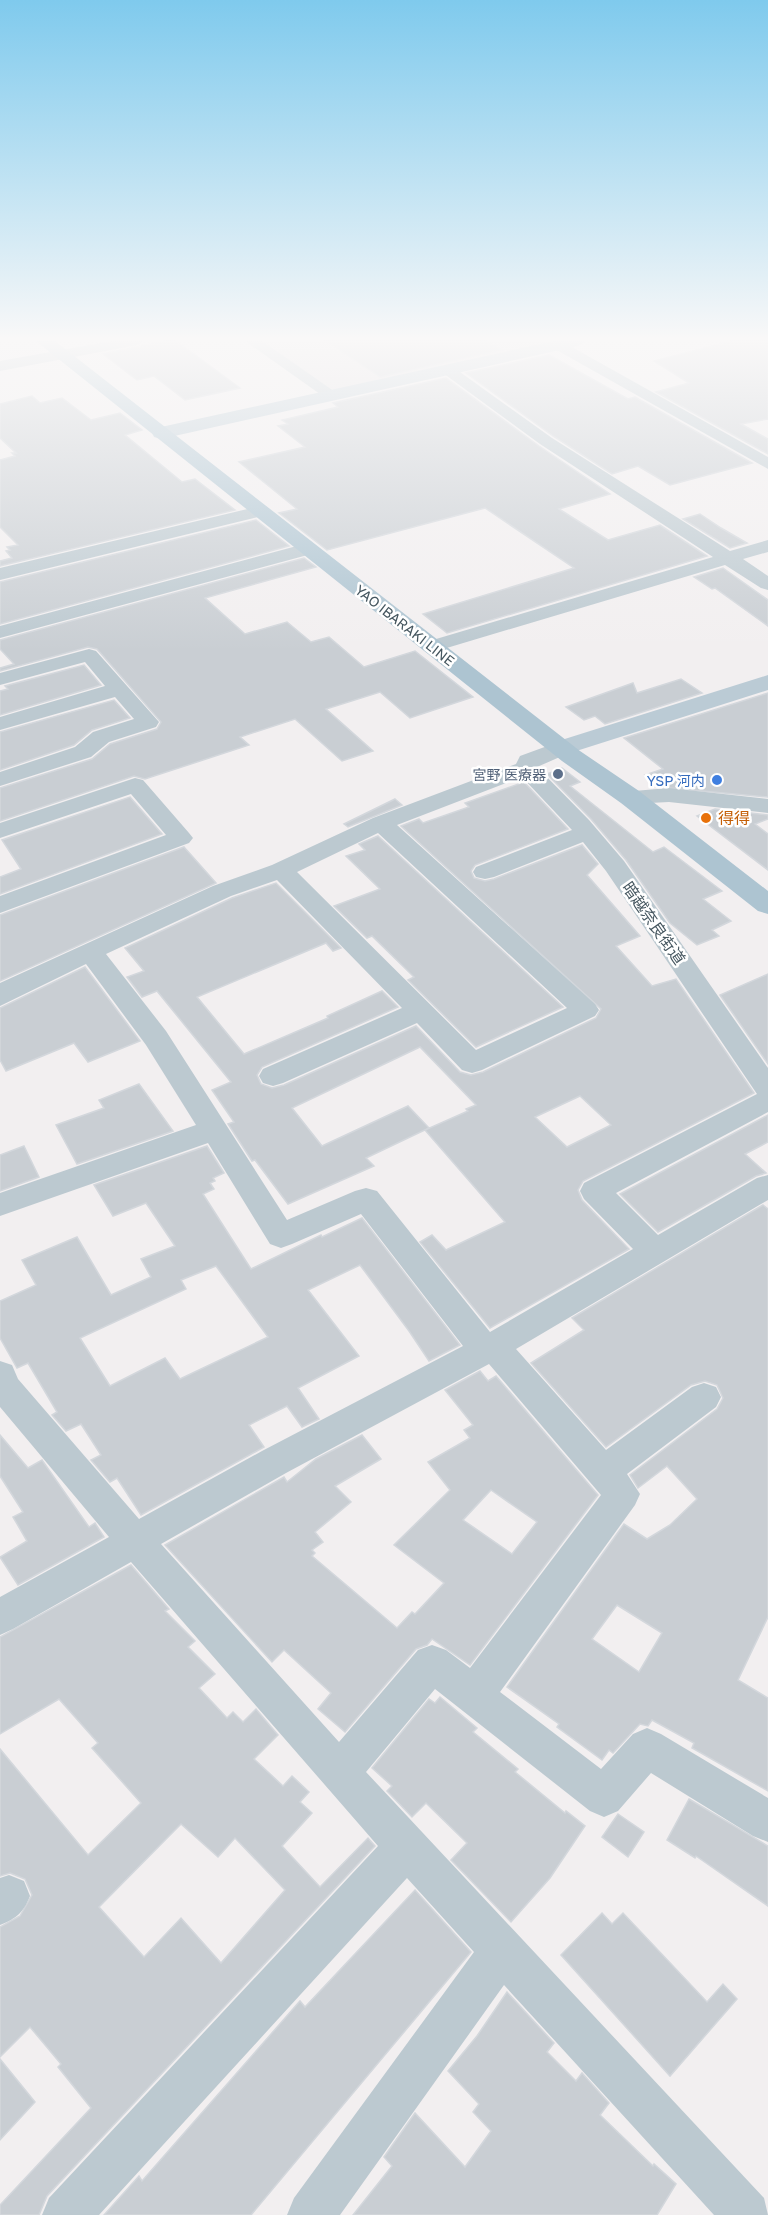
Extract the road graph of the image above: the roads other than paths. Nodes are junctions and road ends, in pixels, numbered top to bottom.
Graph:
1 (175, 444) edge
2 (551, 444) edge
3 (733, 444) edge
4 (768, 464) edge
5 (260, 511) junction
6 (768, 546) edge
7 (308, 549) junction
8 (729, 558) junction
9 (0, 574) edge
10 (768, 584) edge
11 (0, 632) edge
12 (433, 646) junction
13 (2, 675) edge
14 (768, 682) edge
15 (119, 689) junction
16 (0, 724) edge
17 (561, 748) junction
18 (526, 768) junction
19 (0, 779) edge
20 (630, 797) junction
21 (768, 806) edge
22 (381, 823) junction
23 (0, 831) edge
24 (587, 832) junction
25 (281, 870) junction
26 (485, 873) dead end
27 (0, 905) edge
28 (768, 905) edge
29 (91, 952) junction
30 (0, 997) edge
31 (420, 1011) junction
32 (273, 1076) dead end
33 (768, 1089) edge
34 (768, 1100) edge
35 (214, 1130) junction
36 (768, 1186) edge
37 (0, 1205) edge
38 (655, 1252) junction
39 (489, 1348) junction
40 (0, 1376) edge
41 (704, 1397) dead end
42 (603, 1472) junction
43 (134, 1542) junction
44 (0, 1617) edge
45 (474, 1696) junction
46 (340, 1772) junction
47 (768, 1821) edge
48 (407, 1846) junction
49 (501, 1952) junction
50 (66, 2215) edge
51 (311, 2215) edge
52 (747, 2215) edge

1 - 5 main road, YAO IBARAKI LINE
2 - 8 street
3 - 4 street
5 - 7 main road, YAO IBARAKI LINE
5 - 9 street
6 - 8 street
7 - 11 street
7 - 12 main road, YAO IBARAKI LINE
8 - 10 street
8 - 12 street
12 - 17 main road, YAO IBARAKI LINE
13 - 15 street
14 - 17 street
15 - 16 street
15 - 19 street
17 - 18 street
17 - 20 main road, YAO IBARAKI LINE
18 - 22 street
18 - 24 street, 暗越奈良街道
20 - 21 street
20 - 28 main road, YAO IBARAKI LINE
22 - 25 street
22 - 31 street
23 - 27 street
24 - 26 street
24 - 33 street, 暗越奈良街道
25 - 29 street
25 - 31 street
29 - 30 street
29 - 35 street
31 - 32 street
34 - 38 street
35 - 37 street
35 - 39 street
36 - 38 street
38 - 39 street
39 - 42 street
39 - 43 street
40 - 43 street
41 - 42 street
42 - 45 street
43 - 44 street
43 - 46 street
45 - 46 street
45 - 47 street
46 - 48 street
48 - 49 street
48 - 50 street
49 - 51 street
49 - 52 street

